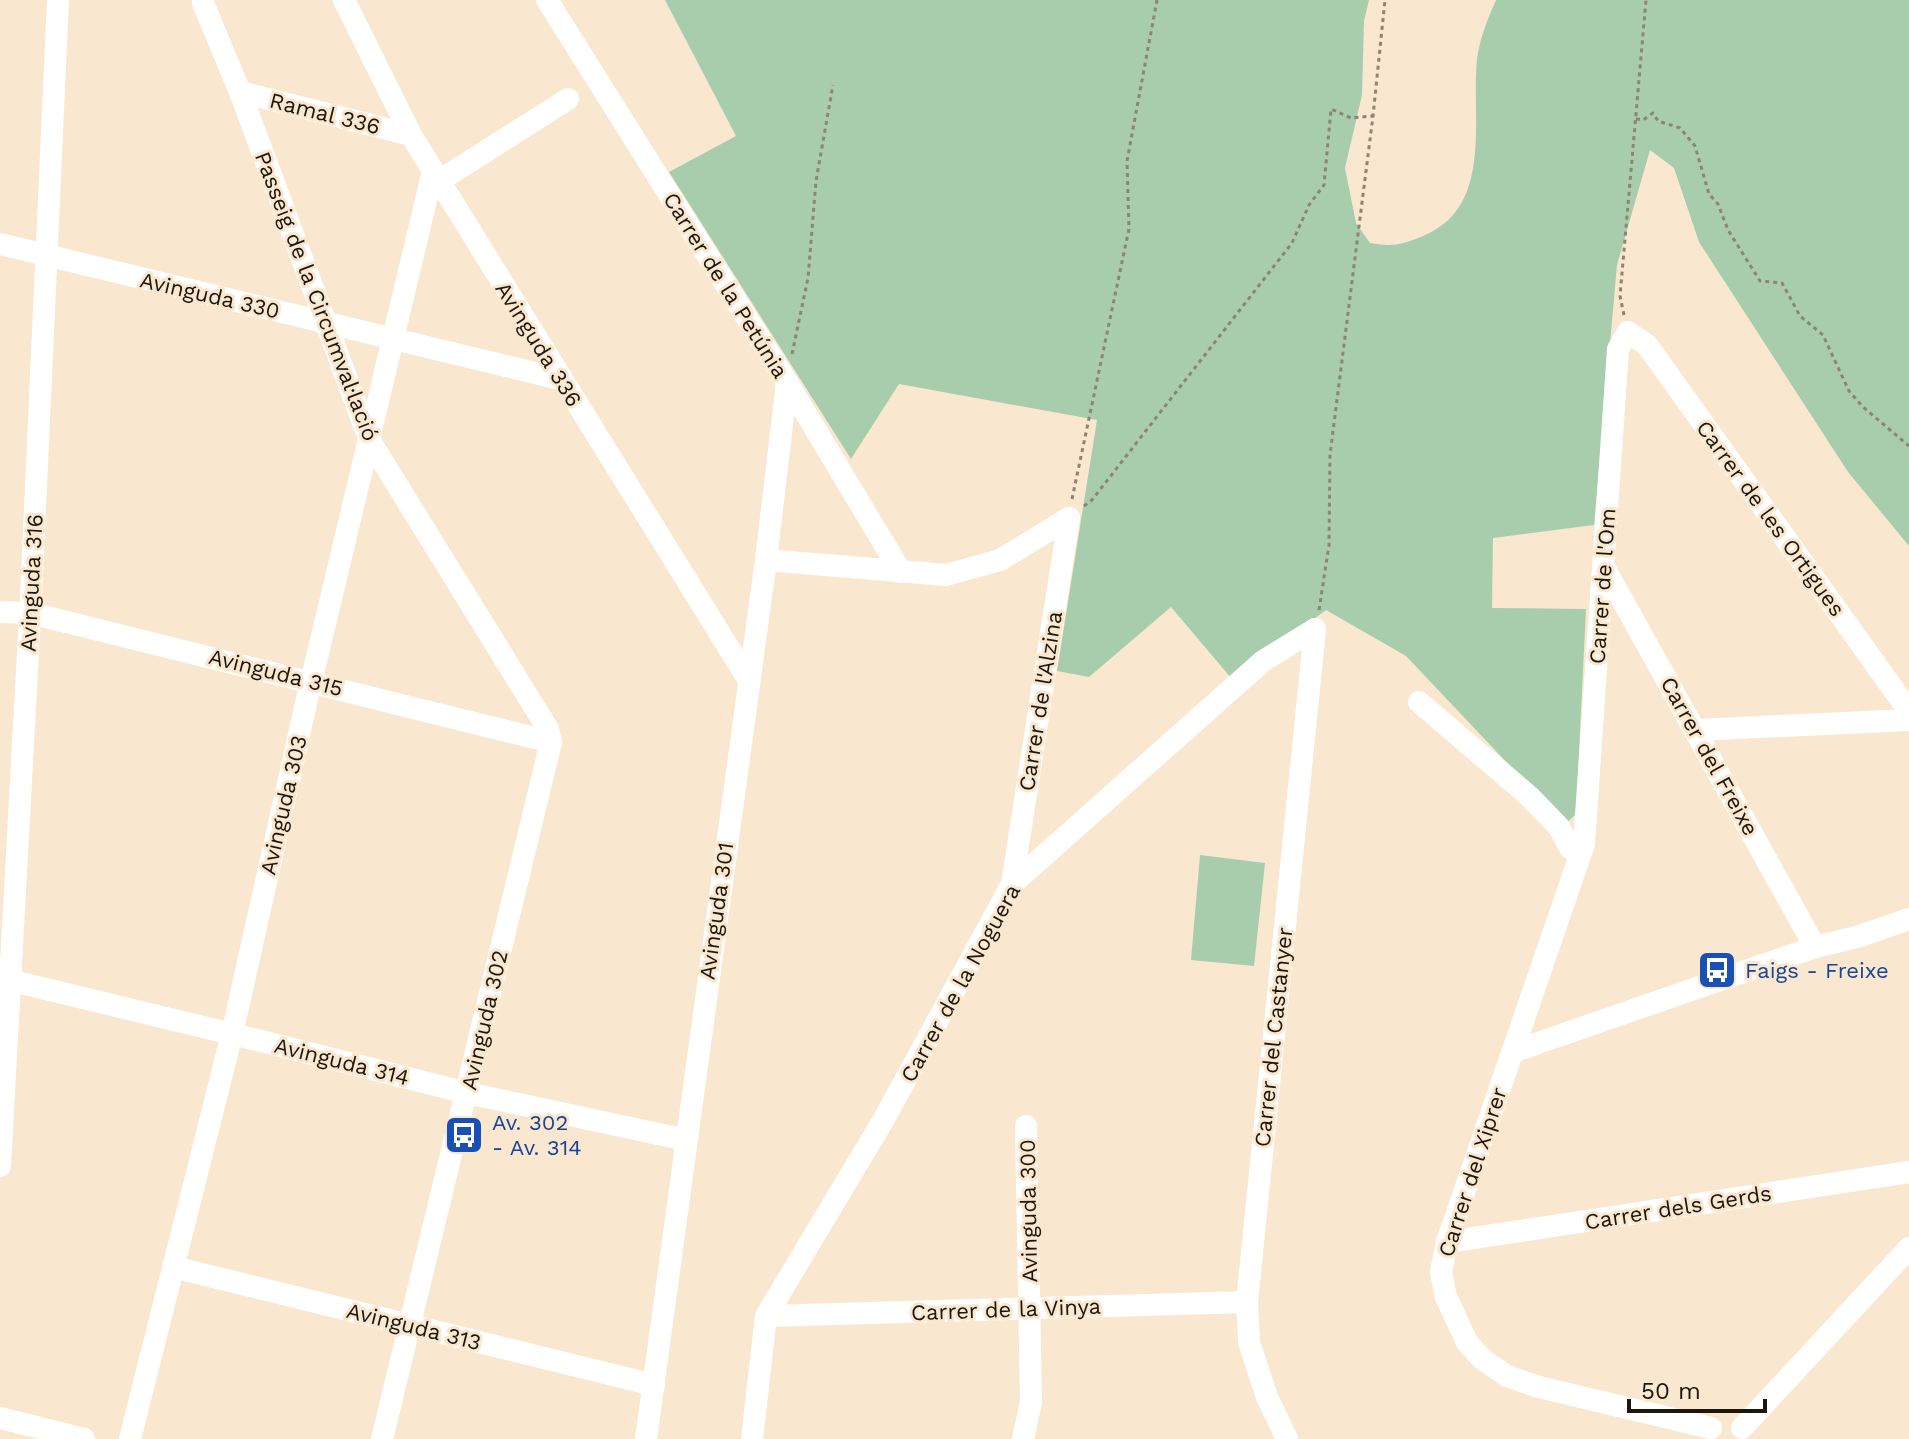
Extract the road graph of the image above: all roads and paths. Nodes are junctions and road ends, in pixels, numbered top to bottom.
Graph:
1 (58, 0) edge
2 (344, 0) edge
3 (547, 0) edge
4 (1157, 0) edge
5 (1385, 0) edge
6 (1646, 0) edge
7 (198, 1) edge
8 (833, 85) dead end
9 (240, 92) junction
10 (568, 99) dead end
11 (1373, 116) junction
12 (1636, 119) junction
13 (411, 135) junction
14 (436, 176) junction
15 (0, 244) edge
16 (45, 255) junction
17 (324, 322) junction
18 (1628, 332) junction
19 (393, 340) junction
20 (560, 379) junction
21 (787, 382) junction
22 (370, 441) junction
23 (1909, 446) edge
24 (1069, 518) junction
25 (766, 560) junction
26 (1604, 566) junction
27 (901, 572) junction
28 (0, 612) edge
29 (30, 613) junction
30 (1315, 629) junction
31 (748, 679) junction
32 (312, 681) junction
33 (1419, 702) dead end
34 (1909, 711) edge
35 (1909, 720) edge
36 (1695, 730) junction
37 (551, 742) junction
38 (1582, 849) junction
39 (1012, 884) junction
40 (1909, 919) edge
41 (1815, 947) junction
42 (5, 978) edge
43 (232, 1034) junction
44 (1512, 1052) junction
45 (467, 1093) junction
46 (1026, 1126) dead end
47 (686, 1140) junction
48 (0, 1166) edge
49 (1909, 1172) edge
50 (1447, 1242) junction
51 (1909, 1248) edge
52 (173, 1267) junction
53 (1247, 1302) junction
54 (1030, 1308) junction
55 (766, 1316) junction
56 (408, 1324) junction
57 (654, 1385) junction
58 (0, 1418) edge
59 (1710, 1433) edge
60 (1743, 1433) edge
61 (84, 1439) edge
62 (130, 1439) edge
63 (382, 1439) edge
64 (646, 1439) edge
65 (752, 1439) edge
66 (1023, 1439) edge
67 (1287, 1439) edge

1 - 16 street, Avinguda 316
2 - 13 street, Avinguda 336
3 - 21 street, Carrer de la Petúnia
4 - 24 path
5 - 11 path
6 - 12 path
7 - 9 street, Passeig de la Circumval·lació
8 - 21 path
9 - 13 street, Ramal 336
9 - 17 street, Passeig de la Circumval·lació
10 - 14 street
11 - 24 path
11 - 30 path
12 - 18 path
12 - 23 path
13 - 14 street, Avinguda 336
14 - 19 street, Avinguda 303
14 - 20 street, Avinguda 336
15 - 16 street, Avinguda 330
16 - 17 street, Avinguda 330
16 - 29 street, Avinguda 316
17 - 19 street, Avinguda 330
17 - 22 street, Passeig de la Circumval·lació
18 - 26 street, Carrer de l'Om
18 - 34 street, Carrer de les Ortigues
19 - 20 street, Avinguda 330
19 - 22 street, Avinguda 303
20 - 31 street, Avinguda 336
21 - 25 street, Avinguda 301
21 - 27 street, Carrer de la Petúnia
22 - 32 street, Avinguda 303
22 - 37 street, Passeig de la Circumval·lació
24 - 27 street
24 - 39 street, Carrer de l'Alzina
25 - 27 street
25 - 31 street, Avinguda 301
26 - 36 street, Carrer del Freixe
26 - 38 street, Carrer de l'Om
28 - 29 street, Avinguda 315
29 - 32 street, Avinguda 315
29 - 42 street, Avinguda 316
30 - 39 street, Carrer de la Noguera
30 - 53 street, Carrer del Castanyer
31 - 47 street, Avinguda 301
32 - 37 street, Avinguda 315
32 - 43 street, Avinguda 303
33 - 38 street
35 - 36 street
36 - 41 street, Carrer del Freixe
37 - 45 street, Avinguda 302
38 - 44 street, Carrer del Xiprer
39 - 55 street, Carrer de la Noguera
40 - 41 street
41 - 44 street
42 - 43 street, Avinguda 314
42 - 48 street, Avinguda 316
43 - 45 street, Avinguda 314
43 - 52 street, Avinguda 303
44 - 50 street, Carrer del Xiprer
45 - 47 street, Avinguda 314
45 - 56 street, Avinguda 302
46 - 54 street, Avinguda 300
47 - 57 street, Avinguda 301
49 - 50 street, Carrer dels Gerds
50 - 59 street, Carrer del Xiprer
51 - 60 street
52 - 56 street, Avinguda 313
52 - 62 street, Avinguda 303
53 - 54 street, Carrer de la Vinya
53 - 67 street, Carrer del Castanyer
54 - 55 street, Carrer de la Vinya
54 - 66 street, Avinguda 300
55 - 65 street, Carrer de la Noguera
56 - 57 street, Avinguda 313
56 - 63 street, Avinguda 302
57 - 64 street, Avinguda 301
58 - 61 street
59 - 60 street, Carrer del Xiprer

